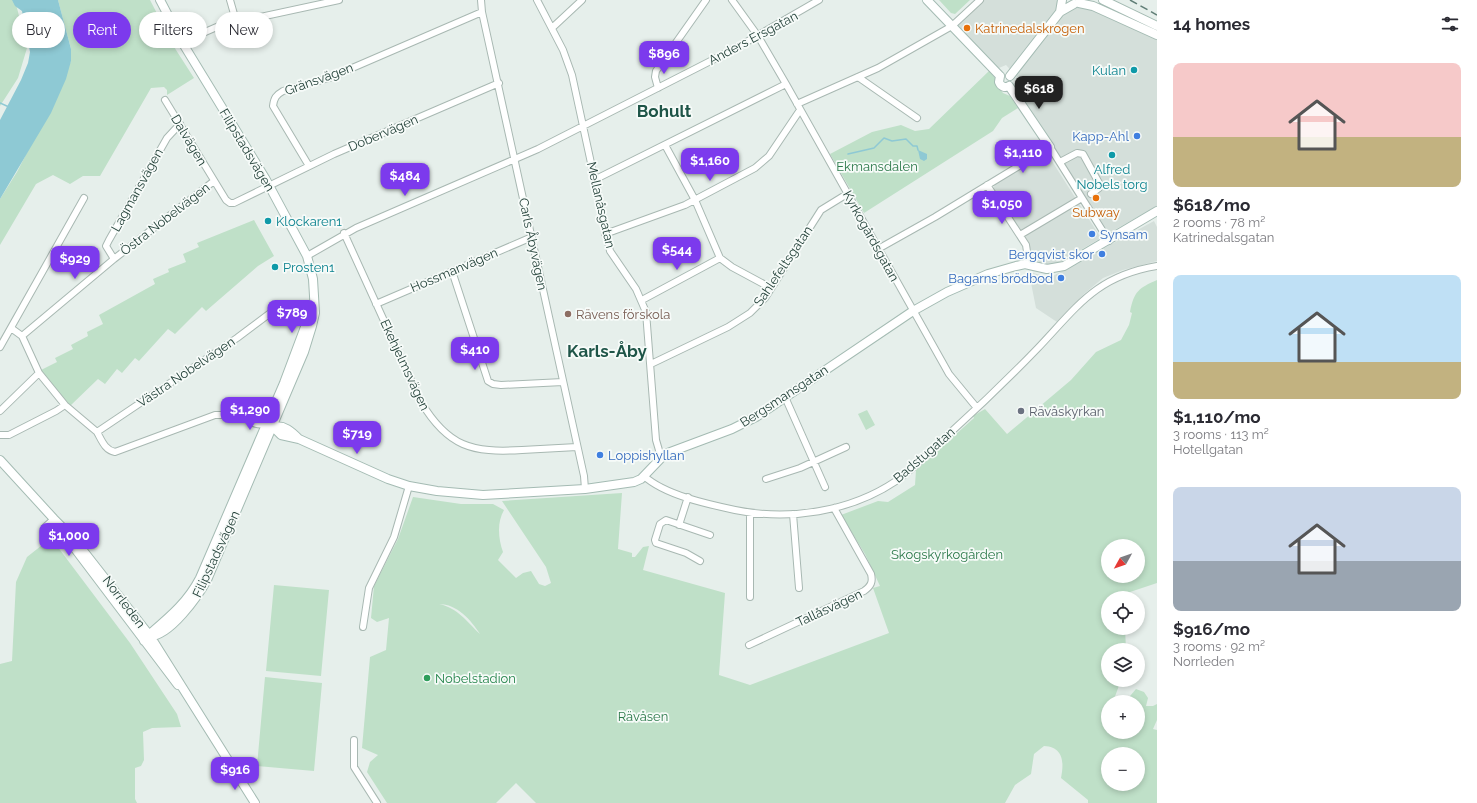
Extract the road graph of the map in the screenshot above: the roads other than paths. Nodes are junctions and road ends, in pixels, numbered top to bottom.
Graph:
1 (160, 0) edge
2 (230, 0) edge
3 (338, 0) edge
4 (481, 0) edge
5 (537, 0) edge
6 (582, 0) edge
7 (706, 0) edge
8 (732, 0) edge
9 (819, 0) edge
10 (927, 0) edge
11 (980, 0) edge
12 (1064, 0) edge
13 (1103, 0) edge
14 (1079, 3) edge
15 (166, 12) edge
16 (233, 12) edge
17 (482, 12) junction
18 (1060, 12) junction
19 (273, 13) edge
20 (952, 26) junction
21 (1157, 26) edge
22 (552, 28) junction
23 (1157, 35) edge
24 (758, 36) junction
25 (186, 48) edge
26 (1000, 76) junction
27 (1010, 76) junction
28 (858, 77) junction
29 (499, 83) junction
30 (786, 84) junction
31 (1009, 86) junction
32 (658, 88) junction
33 (166, 100) dead end
34 (797, 104) junction
35 (800, 110) junction
36 (917, 118) dead end
37 (180, 124) junction
38 (583, 126) junction
39 (665, 145) junction
40 (1050, 147) junction
41 (514, 160) junction
42 (1060, 162) junction
43 (310, 166) junction
44 (214, 180) junction
45 (594, 180) junction
46 (987, 185) junction
47 (268, 186) junction
48 (847, 194) junction
49 (1092, 194) dead end
50 (84, 198) dead end
51 (1082, 198) junction
52 (695, 200) junction
53 (1157, 211) edge
54 (344, 233) junction
55 (605, 234) junction
56 (1020, 236) junction
57 (532, 237) junction
58 (1109, 241) junction
59 (878, 249) junction
60 (307, 256) junction
61 (720, 258) junction
62 (114, 259) junction
63 (1026, 265) junction
64 (1157, 266) edge
65 (452, 271) junction
66 (771, 288) junction
67 (642, 300) junction
68 (376, 304) junction
69 (313, 306) junction
70 (913, 311) junction
71 (11, 328) junction
72 (22, 336) junction
73 (0, 347) edge
74 (651, 364) junction
75 (39, 373) junction
76 (563, 382) junction
77 (785, 398) junction
78 (65, 405) junction
79 (977, 408) junction
80 (0, 410) edge
81 (269, 426) junction
82 (97, 432) junction
83 (0, 435) edge
84 (577, 447) junction
85 (846, 447) dead end
86 (661, 457) junction
87 (0, 460) edge
88 (814, 462) junction
89 (644, 476) junction
90 (766, 479) dead end
91 (409, 486) junction
92 (825, 487) dead end
93 (585, 489) junction
94 (688, 497) junction
95 (834, 508) junction
96 (750, 513) junction
97 (793, 514) junction
98 (54, 519) junction
99 (679, 525) junction
100 (45, 527) dead end
101 (710, 535) dead end
102 (700, 561) dead end
103 (799, 588) dead end
104 (750, 597) dead end
105 (363, 627) dead end
106 (147, 639) junction
107 (749, 645) dead end
108 (354, 740) dead end
109 (255, 803) edge
110 (377, 803) edge

1 - 15 street, Filipstadsvägen
2 - 16 street
3 - 19 street
4 - 17 street, Carls Åbyvägen
5 - 22 street, Mellanåsgatan
6 - 22 street
7 - 32 street
8 - 24 street, Kyrkogårdsgatan
9 - 24 street, Anders Ersgatan
10 - 20 street
11 - 20 street
12 - 14 street
12 - 18 street
13 - 21 street
14 - 18 street
14 - 23 street
17 - 29 street, Carls Åbyvägen
17 - 43 street, Gränsvägen
18 - 27 street
20 - 26 street
20 - 28 street
22 - 38 street, Mellanåsgatan
24 - 30 street, Kyrkogårdsgatan
24 - 32 street, Anders Ersgatan
25 - 47 street, Filipstadsvägen
26 - 27 street
26 - 31 street
27 - 31 street
28 - 34 street
28 - 36 street
29 - 41 street, Carls Åbyvägen
29 - 43 street, Dobervägen
30 - 34 street, Kyrkogårdsgatan
30 - 39 street
31 - 40 street
32 - 38 street, Anders Ersgatan
33 - 37 street, Dalvägen
34 - 35 street, Kyrkogårdsgatan
35 - 48 street, Kyrkogårdsgatan
35 - 52 street
37 - 44 street, Dalvägen
37 - 62 street, Lagmansvägen
38 - 41 street, Anders Ersgatan
38 - 45 street, Mellanåsgatan
39 - 45 street
39 - 52 street
40 - 42 street
40 - 46 street
41 - 54 street, Anders Ersgatan
41 - 57 street, Carls Åbyvägen
42 - 49 street
42 - 51 street
43 - 47 street, Dobervägen
44 - 47 street, Dalvägen
44 - 62 street, Östra Nobelvägen
45 - 55 street, Mellanåsgatan
46 - 56 street
46 - 59 street
47 - 60 street, Filipstadsvägen
48 - 59 street, Kyrkogårdsgatan
48 - 66 street, Sahlefeltsgatan
50 - 71 street
51 - 56 street
51 - 58 street
52 - 55 street
52 - 61 street
53 - 58 street, Bergsmansgatan
54 - 60 street, Anders Ersgatan
54 - 68 street, Ekehjelmsvägen
55 - 67 street, Mellanåsgatan
56 - 63 street
57 - 65 street, Hossmanvägen
57 - 76 street, Carls Åbyvägen
58 - 63 street, Bergsmansgatan
59 - 70 street, Kyrkogårdsgatan
60 - 69 street, Filipstadsvägen
61 - 66 street
61 - 67 street
62 - 72 street, Östra Nobelvägen
63 - 70 street, Bergsmansgatan
64 - 79 street, Badstugatan
65 - 68 street, Hossmanvägen
65 - 76 street
66 - 74 street, Sahlefeltsgatan
67 - 74 street, Mellanåsgatan
68 - 84 street, Ekehjelmsvägen
69 - 81 street, Filipstadsvägen
69 - 82 street, Västra Nobelvägen
70 - 77 street, Bergsmansgatan
70 - 79 street, Kyrkogårdsgatan
71 - 72 street
71 - 73 street
72 - 75 street
74 - 86 street, Mellanåsgatan
75 - 78 street
75 - 80 street
76 - 84 street, Carls Åbyvägen
77 - 86 street, Bergsmansgatan
77 - 88 street
78 - 82 street
78 - 83 street
79 - 95 street, Badstugatan
81 - 82 street, Bergsmansgatan
81 - 91 street, Bergsmansgatan
81 - 106 street, Filipstadsvägen
84 - 93 street, Carls Åbyvägen
85 - 88 street
86 - 89 street, Bergsmansgatan
87 - 98 street, Norrleden
88 - 90 street
88 - 92 street
89 - 93 street, Bergsmansgatan
89 - 94 street, Badstugatan
91 - 93 street, Bergsmansgatan
91 - 105 street
94 - 96 street, Badstugatan
94 - 99 street
95 - 97 street, Badstugatan
95 - 107 street, Tallåsvägen
96 - 97 street, Badstugatan
96 - 104 street
97 - 103 street
98 - 100 street
98 - 106 street, Norrleden
99 - 101 street
99 - 102 street
106 - 109 street, Norrleden
108 - 110 street

